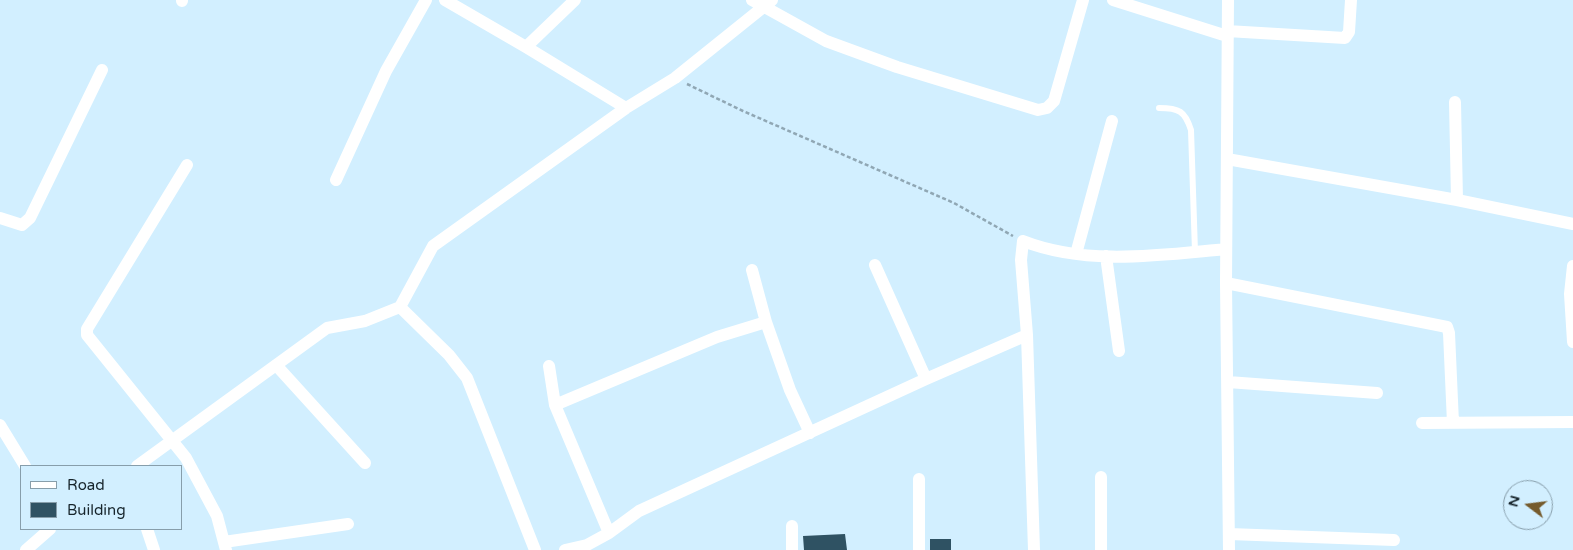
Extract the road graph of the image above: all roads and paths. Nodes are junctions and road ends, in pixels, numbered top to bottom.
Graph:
1 (426, 0) edge
2 (445, 0) edge
3 (574, 0) edge
4 (752, 0) edge
5 (1083, 0) edge
6 (1112, 0) edge
7 (1228, 0) edge
8 (1351, 0) edge
9 (768, 3) edge
10 (1227, 34) junction
11 (526, 47) junction
12 (102, 70) dead end
13 (675, 78) junction
14 (1455, 102) dead end
15 (626, 108) junction
16 (1159, 108) dead end
17 (1112, 121) dead end
18 (1227, 159) junction
19 (187, 165) dead end
20 (336, 180) dead end
21 (1457, 200) junction
22 (0, 218) edge
23 (1573, 224) edge
24 (1023, 241) junction
25 (1226, 249) junction
26 (1196, 252) junction
27 (1076, 254) junction
28 (1106, 256) junction
29 (875, 265) dead end
30 (1573, 266) edge
31 (752, 270) dead end
32 (1226, 283) junction
33 (400, 307) junction
34 (766, 322) junction
35 (1027, 335) junction
36 (1573, 342) edge
37 (1119, 351) dead end
38 (276, 364) junction
39 (549, 366) dead end
40 (926, 379) junction
41 (1228, 382) junction
42 (1378, 393) dead end
43 (555, 405) junction
44 (1573, 422) edge
45 (1453, 423) junction
46 (1422, 424) dead end
47 (0, 425) edge
48 (810, 433) junction
49 (172, 439) junction
50 (365, 463) dead end
51 (24, 465) edge
52 (138, 465) edge
53 (1101, 477) dead end
54 (919, 479) dead end
55 (348, 524) dead end
56 (792, 526) dead end
57 (49, 530) edge
58 (147, 530) edge
59 (609, 533) junction
60 (1229, 534) junction
61 (1394, 540) dead end
62 (225, 546) edge
63 (26, 550) edge
64 (154, 550) edge
65 (535, 550) edge
66 (565, 550) edge
67 (792, 550) edge
68 (919, 550) edge
69 (1034, 550) edge
70 (1101, 550) edge
71 (1229, 550) edge

1 - 20 street
2 - 11 street
3 - 11 street
4 - 9 street
5 - 9 street
6 - 10 street
7 - 10 street
8 - 10 street
9 - 13 street
10 - 18 street
11 - 15 street
12 - 22 street
13 - 15 street
13 - 24 path
14 - 21 street
15 - 33 street
16 - 26 lane
17 - 27 street
18 - 21 street
18 - 25 street
19 - 49 street
21 - 23 street
24 - 27 street
24 - 35 street
25 - 26 street
25 - 32 street
26 - 28 street
27 - 28 street
28 - 37 street
29 - 40 street
30 - 36 street
31 - 34 street
32 - 41 street
32 - 45 street
33 - 38 street
33 - 65 street
34 - 43 street
34 - 48 street
35 - 40 street
35 - 69 street
38 - 49 street
38 - 50 street
39 - 43 street
40 - 48 street
41 - 42 street
41 - 60 street
43 - 59 street
44 - 45 street
45 - 46 street
47 - 51 street
48 - 59 street
49 - 52 street
49 - 62 street
53 - 70 street
54 - 68 street
55 - 62 street
56 - 67 street
57 - 63 street
58 - 64 street
59 - 66 street
60 - 61 street
60 - 71 street

